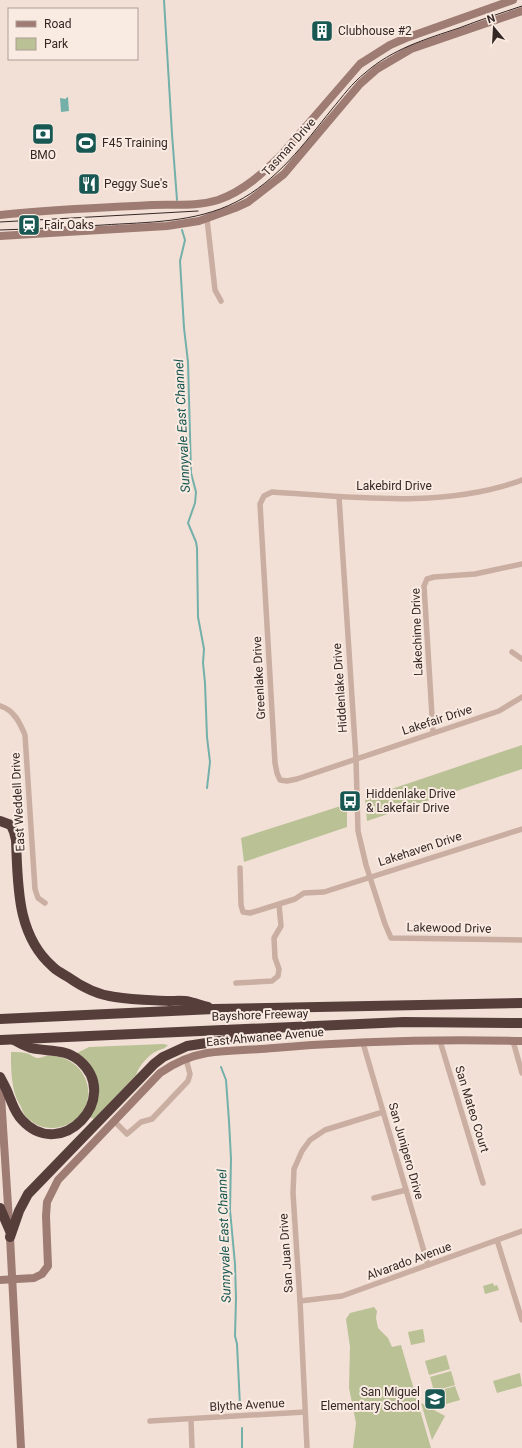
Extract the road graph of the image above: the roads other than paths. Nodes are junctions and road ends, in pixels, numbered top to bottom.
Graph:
1 (513, 0) edge
2 (522, 10) edge
3 (0, 215) edge
4 (207, 219) junction
5 (0, 236) edge
6 (221, 301) dead end
7 (522, 480) edge
8 (264, 496) joint
9 (339, 497) junction
10 (522, 564) edge
11 (512, 652) dead end
12 (522, 659) edge
13 (522, 697) edge
14 (0, 706) edge
15 (433, 732) junction
16 (356, 759) junction
17 (0, 821) edge
18 (522, 829) edge
19 (240, 868) dead end
20 (370, 876) junction
21 (45, 903) dead end
22 (278, 905) junction
23 (522, 940) edge
24 (236, 983) dead end
25 (522, 1002) edge
26 (214, 1010) junction
27 (0, 1019) edge
28 (522, 1022) edge
29 (282, 1027) junction
30 (12, 1039) junction
31 (0, 1040) edge
32 (440, 1041) junction
33 (513, 1041) junction
34 (522, 1041) edge
35 (363, 1043) junction
36 (186, 1059) junction
37 (522, 1073) edge
38 (0, 1077) edge
39 (383, 1112) junction
40 (114, 1122) junction
41 (483, 1183) dead end
42 (406, 1190) junction
43 (374, 1198) dead end
44 (0, 1208) edge
45 (522, 1231) edge
46 (10, 1234) junction
47 (497, 1240) junction
48 (428, 1266) junction
49 (0, 1280) edge
50 (12, 1280) junction
51 (300, 1301) junction
52 (522, 1320) edge
53 (305, 1412) junction
54 (191, 1419) junction
55 (150, 1422) dead end
56 (21, 1448) edge
57 (192, 1448) edge
58 (307, 1448) edge

1 - 3 street, Tasman Drive
2 - 4 street, Tasman Drive
4 - 5 street, Tasman Drive
4 - 6 street
7 - 9 street, Lakebird Drive
8 - 9 street, Lakebird Drive
8 - 16 street, Greenlake Drive
9 - 16 street, Hiddenlake Drive
10 - 15 street, Lakechime Drive
11 - 12 street
13 - 15 street, Lakefair Drive
14 - 21 street, East Weddell Drive
15 - 16 street, Lakefair Drive
16 - 20 street, Hiddenlake Drive
17 - 26 highway
18 - 20 street, Lakehaven Drive
19 - 22 street
20 - 22 street, Lakehaven Drive
20 - 23 street, Lakewood Drive
22 - 24 street
25 - 26 highway, Bayshore Freeway
26 - 27 highway, Bayshore Freeway
28 - 29 highway, Bayshore Freeway
29 - 30 highway, Bayshore Freeway
29 - 46 highway
30 - 31 highway, Bayshore Freeway
30 - 38 highway
32 - 33 street, East Ahwanee Avenue
32 - 35 street, East Ahwanee Avenue
32 - 41 street, San Mateo Court
33 - 34 street, East Ahwanee Avenue
33 - 37 street
35 - 36 street, East Ahwanee Avenue
35 - 39 street, San Junipero Drive
36 - 40 street, East Ahwanee Avenue
36 - 40 street
38 - 46 street
39 - 42 street, San Junipero Drive
39 - 51 street, San Juan Drive
40 - 50 street, East Ahwanee Avenue
42 - 43 street
42 - 48 street, San Junipero Drive
44 - 46 highway
45 - 47 street, Alvarado Avenue
46 - 50 street
47 - 48 street, Alvarado Avenue
47 - 52 street
48 - 51 street, Alvarado Avenue
49 - 50 street, East Ahwanee Avenue
50 - 56 street
51 - 53 street, San Juan Drive
53 - 54 street, Blythe Avenue
53 - 58 street, San Juan Drive
54 - 55 street, Blythe Avenue
54 - 57 street

